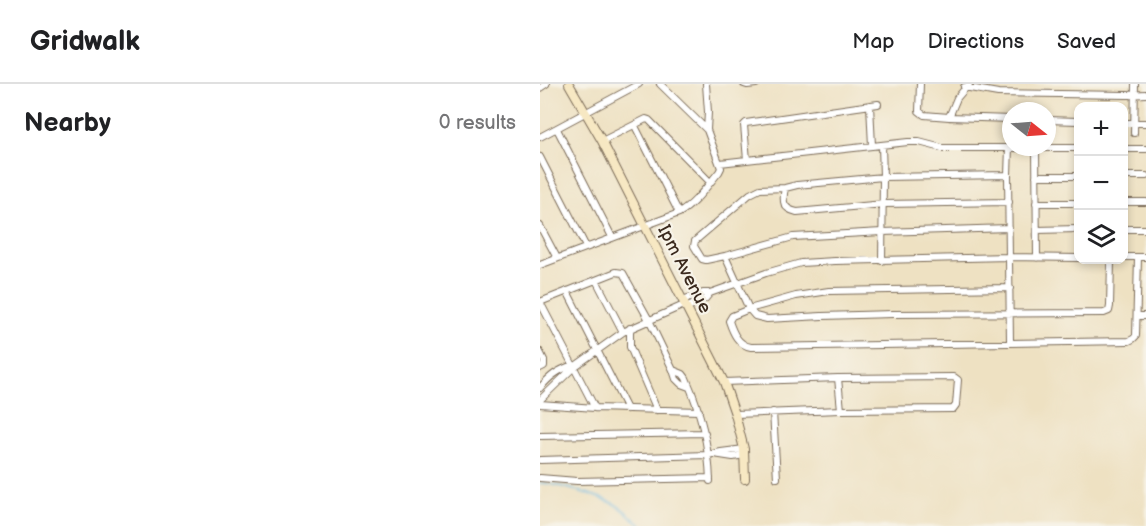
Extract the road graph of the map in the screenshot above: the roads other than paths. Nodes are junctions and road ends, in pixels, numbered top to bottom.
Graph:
1 (546, 84) edge
2 (569, 84) edge
3 (639, 84) edge
4 (660, 84) edge
5 (706, 84) edge
6 (744, 84) edge
7 (756, 84) edge
8 (920, 84) edge
9 (1135, 84) edge
10 (967, 86) edge
11 (540, 88) edge
12 (1135, 94) junction
13 (1146, 94) edge
14 (878, 104) dead end
15 (870, 105) junction
16 (585, 113) junction
17 (948, 117) junction
18 (1002, 119) edge
19 (1056, 120) edge
20 (1074, 121) edge
21 (1128, 123) edge
22 (1134, 123) junction
23 (1146, 123) edge
24 (635, 126) junction
25 (557, 129) junction
26 (707, 130) junction
27 (1134, 133) dead end
28 (540, 137) edge
29 (602, 141) junction
30 (882, 145) junction
31 (872, 146) junction
32 (1002, 147) edge
33 (1056, 148) edge
34 (1074, 148) edge
35 (1128, 149) edge
36 (1146, 149) edge
37 (1009, 156) edge
38 (1036, 156) edge
39 (540, 157) edge
40 (747, 160) junction
41 (720, 163) junction
42 (1008, 175) junction
43 (1036, 176) junction
44 (1074, 176) edge
45 (1128, 176) edge
46 (1146, 176) edge
47 (883, 177) junction
48 (710, 182) junction
49 (785, 189) junction
50 (1009, 202) junction
51 (1074, 202) edge
52 (1128, 202) edge
53 (1146, 202) edge
54 (1036, 203) junction
55 (884, 204) junction
56 (679, 213) junction
57 (540, 226) edge
58 (645, 226) junction
59 (1009, 228) junction
60 (1128, 229) edge
61 (1146, 229) edge
62 (1037, 230) junction
63 (1074, 230) edge
64 (882, 232) junction
65 (612, 237) junction
66 (586, 247) junction
67 (725, 256) junction
68 (1138, 256) junction
69 (1009, 257) junction
70 (1128, 257) edge
71 (1146, 257) edge
72 (556, 258) junction
73 (1037, 258) junction
74 (1074, 258) edge
75 (882, 261) junction
76 (1111, 264) edge
77 (540, 265) edge
78 (596, 280) junction
79 (737, 283) junction
80 (1138, 287) junction
81 (1146, 287) edge
82 (1010, 288) junction
83 (567, 291) junction
84 (540, 302) edge
85 (684, 304) junction
86 (749, 309) junction
87 (1010, 314) junction
88 (1137, 316) junction
89 (1146, 316) edge
90 (649, 320) junction
91 (630, 328) junction
92 (623, 332) junction
93 (1010, 342) junction
94 (597, 351) junction
95 (540, 352) edge
96 (573, 366) junction
97 (540, 368) edge
98 (838, 378) junction
99 (724, 382) junction
100 (540, 388) edge
101 (540, 402) edge
102 (595, 408) junction
103 (627, 409) junction
104 (657, 410) junction
105 (841, 410) junction
106 (699, 411) junction
107 (773, 412) junction
108 (735, 414) junction
109 (705, 433) junction
110 (540, 436) edge
111 (744, 452) junction
112 (711, 454) junction
113 (540, 460) edge
114 (540, 478) edge
115 (745, 478) dead end
116 (777, 478) dead end

1 - 11 street
2 - 16 street, Ipm Avenue
3 - 16 street
4 - 26 street
5 - 26 street
6 - 7 street
8 - 17 street
9 - 12 street
10 - 12 street
10 - 17 street
12 - 13 street
12 - 22 street
14 - 15 street
15 - 31 street
15 - 40 street
16 - 25 street
16 - 29 street, Ipm Avenue
17 - 18 street
19 - 20 street
21 - 22 street
22 - 23 street
22 - 27 street
24 - 29 street
24 - 48 street
24 - 56 street
25 - 28 street
25 - 65 street
26 - 41 street
29 - 58 street, Ipm Avenue
30 - 31 street
30 - 32 street
30 - 47 street
31 - 40 street
33 - 34 street
35 - 36 street
37 - 42 street
38 - 43 street
39 - 66 street
40 - 41 street
41 - 48 street
42 - 47 street
42 - 50 street
43 - 44 street
43 - 54 street
45 - 46 street
47 - 49 street
47 - 55 street
48 - 56 street
49 - 55 street
49 - 67 street
50 - 55 street
50 - 59 street
51 - 54 street
52 - 53 street
54 - 62 street
55 - 64 street
56 - 58 street
57 - 72 street
58 - 65 street
58 - 85 street, Ipm Avenue
59 - 64 street
59 - 69 street
60 - 61 street
62 - 63 street
62 - 73 street
64 - 67 street
64 - 75 street
65 - 66 street
66 - 72 street
67 - 79 street
68 - 70 street
68 - 71 street
68 - 80 street
69 - 73 street
69 - 75 street
69 - 82 street
72 - 77 street
73 - 74 street
75 - 79 street
76 - 87 street
78 - 83 street
78 - 90 street
78 - 92 street
79 - 85 street
79 - 86 street
80 - 81 street
80 - 88 street
82 - 86 street
82 - 87 street
83 - 84 street
83 - 94 street
84 - 96 street
85 - 90 street
85 - 99 street, Ipm Avenue
86 - 87 street
86 - 93 street
87 - 93 street
88 - 89 street
88 - 93 street
90 - 91 street
90 - 106 street
91 - 92 street
91 - 104 street
92 - 94 street
94 - 96 street
94 - 103 street
95 - 97 street
96 - 100 street
96 - 101 street
96 - 102 street
98 - 99 street
98 - 105 street
98 - 105 street
99 - 108 street, Ipm Avenue
101 - 102 street
102 - 103 street
103 - 104 street
104 - 106 street
105 - 107 street
106 - 109 street
107 - 108 street
107 - 116 street
108 - 111 street, Ipm Avenue
109 - 110 street
109 - 112 street
111 - 112 street
111 - 115 street, Ipm Avenue
112 - 113 street
112 - 114 street

